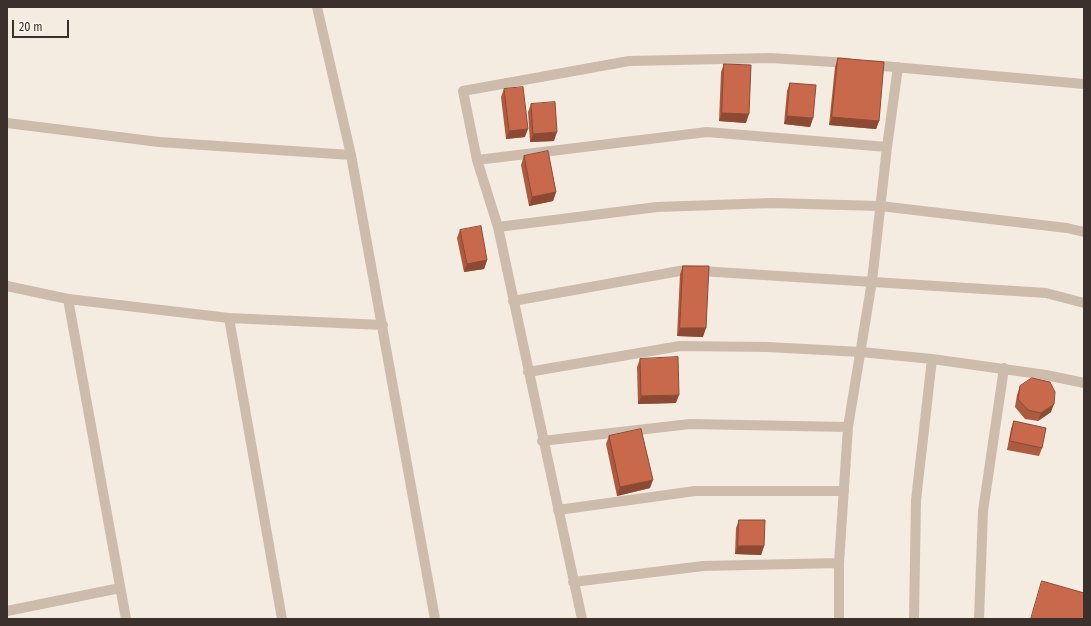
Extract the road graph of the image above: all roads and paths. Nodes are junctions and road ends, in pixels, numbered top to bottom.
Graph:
1 (317, 7) edge
2 (898, 67) junction
3 (1084, 84) edge
4 (7, 123) edge
5 (887, 147) junction
6 (351, 155) junction
7 (477, 160) junction
8 (880, 206) junction
9 (498, 227) junction
10 (1084, 232) edge
11 (872, 281) junction
12 (7, 286) edge
13 (68, 299) junction
14 (514, 301) junction
15 (1084, 303) edge
16 (229, 318) junction
17 (383, 325) junction
18 (861, 352) junction
19 (932, 359) junction
20 (1004, 368) junction
21 (528, 372) junction
22 (1084, 383) edge
23 (848, 427) junction
24 (542, 441) junction
25 (844, 491) junction
26 (558, 510) junction
27 (839, 563) junction
28 (573, 582) junction
29 (120, 588) junction
30 (7, 611) edge
31 (126, 619) edge
32 (282, 619) edge
33 (435, 619) edge
34 (582, 619) edge
35 (839, 619) edge
36 (914, 619) edge
37 (979, 619) edge

1 - 6 street
2 - 3 street
2 - 5 street
2 - 7 street
4 - 6 street
5 - 7 street
5 - 8 street
6 - 17 street
7 - 9 street
8 - 9 street
8 - 10 street
8 - 11 street
9 - 14 street
11 - 14 street
11 - 15 street
11 - 18 street
12 - 13 street
13 - 16 street
13 - 29 street
14 - 21 street
16 - 17 street
16 - 32 street
17 - 33 street
18 - 19 street
18 - 21 street
18 - 23 street
19 - 20 street
19 - 36 street
20 - 22 street
20 - 37 street
21 - 24 street
23 - 24 street
23 - 25 street
24 - 26 street
25 - 26 street
25 - 27 street
26 - 28 street
27 - 28 street
27 - 35 street
28 - 34 street
29 - 30 street
29 - 31 street

